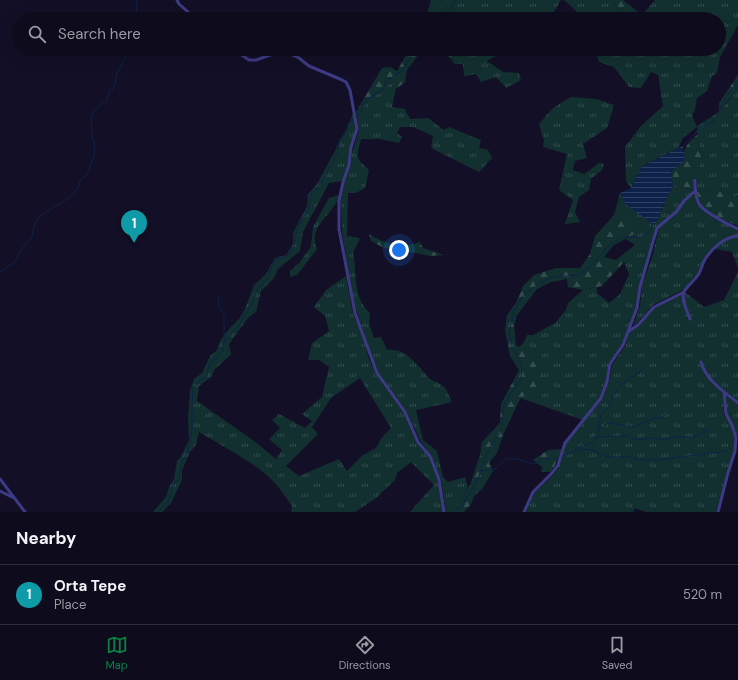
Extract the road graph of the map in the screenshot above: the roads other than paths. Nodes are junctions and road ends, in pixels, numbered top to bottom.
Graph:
1 (177, 0) edge
2 (188, 12) edge
3 (243, 56) edge
4 (267, 56) edge
5 (294, 56) edge
6 (695, 180) dead end
7 (695, 191) junction
8 (738, 229) edge
9 (738, 236) edge
10 (684, 292) junction
11 (690, 319) dead end
12 (629, 331) junction
13 (701, 362) dead end
14 (724, 392) junction
15 (738, 403) edge
16 (0, 479) edge
17 (0, 491) edge
18 (16, 499) junction
19 (25, 512) edge
20 (444, 512) edge
21 (524, 512) edge
22 (718, 512) edge

1 - 2 street
3 - 4 street
5 - 20 street
6 - 7 street
7 - 8 street
7 - 12 street
9 - 10 street
10 - 11 street
10 - 12 street
12 - 21 street
13 - 14 street
14 - 15 street
14 - 22 street
16 - 18 street
17 - 18 street
18 - 19 street

